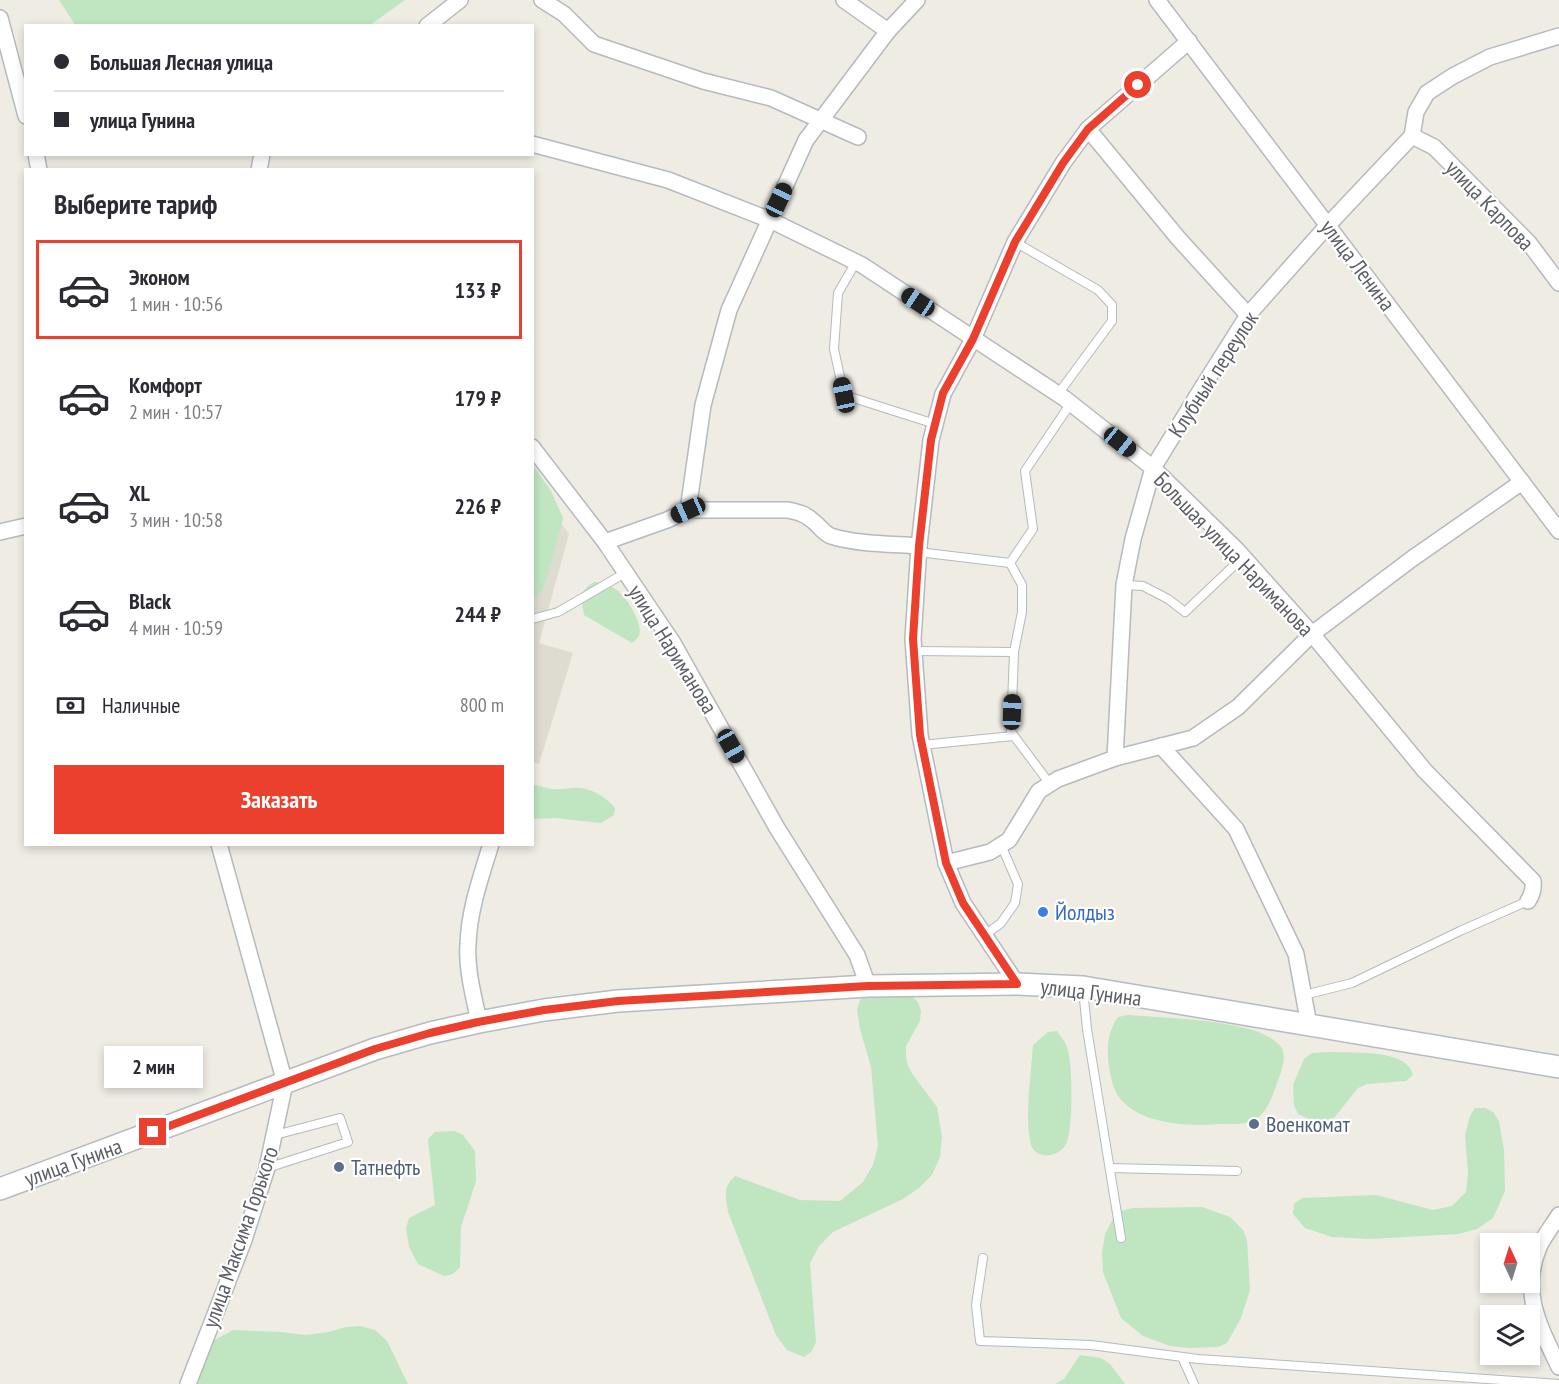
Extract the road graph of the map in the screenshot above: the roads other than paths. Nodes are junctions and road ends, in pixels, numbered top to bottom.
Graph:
1 (460, 0) edge
2 (542, 0) edge
3 (844, 0) edge
4 (917, 0) edge
5 (1157, 0) edge
6 (0, 18) edge
7 (430, 24) edge
8 (888, 31) junction
9 (1559, 36) edge
10 (1189, 41) junction
11 (24, 108) edge
12 (822, 121) junction
13 (1088, 129) junction
14 (1412, 136) junction
15 (858, 137) dead end
16 (534, 145) edge
17 (770, 220) junction
18 (1328, 225) junction
19 (1015, 242) junction
20 (856, 262) junction
21 (1559, 283) edge
22 (1248, 315) junction
23 (973, 339) junction
24 (1058, 394) junction
25 (1071, 403) junction
26 (935, 424) junction
27 (534, 450) edge
28 (1152, 468) junction
29 (1522, 482) junction
30 (688, 510) junction
31 (24, 526) edge
32 (1559, 531) edge
33 (0, 532) edge
34 (605, 542) junction
35 (918, 549) junction
36 (1243, 557) junction
37 (1010, 563) junction
38 (626, 573) junction
39 (1124, 585) junction
40 (534, 618) edge
41 (1312, 634) junction
42 (914, 651) junction
43 (1014, 652) junction
44 (1013, 735) junction
45 (922, 745) junction
46 (1161, 746) junction
47 (1115, 758) junction
48 (1050, 784) junction
49 (1001, 845) junction
50 (220, 846) edge
51 (490, 846) edge
52 (946, 863) junction
53 (1528, 901) joint
54 (985, 935) junction
55 (1017, 984) junction
56 (868, 986) junction
57 (1083, 987) junction
58 (1304, 996) junction
59 (478, 1022) junction
60 (1309, 1025) junction
61 (1559, 1067) edge
62 (285, 1083) junction
63 (275, 1135) junction
64 (267, 1168) junction
65 (1110, 1168) junction
66 (1237, 1171) dead end
67 (0, 1189) edge
68 (1559, 1215) edge
69 (1121, 1238) dead end
70 (983, 1258) dead end
71 (1182, 1357) junction
72 (1559, 1367) edge
73 (1434, 1375) junction
74 (188, 1384) edge
75 (1194, 1384) edge
76 (1433, 1384) edge
77 (1559, 1384) edge

1 - 7 street
2 - 12 street
3 - 8 street
4 - 8 street
5 - 10 street, улица Ленина
6 - 11 street
8 - 12 street
9 - 14 street
10 - 13 street
10 - 18 street, улица Ленина
12 - 15 street
12 - 17 street
13 - 19 street
13 - 22 street
14 - 18 street, Клубный переулок
14 - 21 street, улица Карпова
16 - 17 street, Большая улица Нариманова
17 - 20 street, Большая улица Нариманова
17 - 30 street
18 - 22 street, Клубный переулок
18 - 29 street, улица Ленина
19 - 23 street
19 - 24 lane
20 - 23 street, Большая улица Нариманова
20 - 26 lane
22 - 28 street, Клубный переулок
23 - 24 street, Большая улица Нариманова
23 - 26 street
24 - 25 street, Большая улица Нариманова
25 - 28 street, Большая улица Нариманова
25 - 37 lane
26 - 35 street
27 - 34 street, улица Нариманова
28 - 36 street, Большая улица Нариманова
28 - 39 street, Клубный переулок
29 - 32 street, улица Ленина
29 - 41 street
30 - 34 street
30 - 35 street
31 - 33 street
34 - 38 street, улица Нариманова
35 - 37 lane
35 - 42 street
36 - 39 lane
36 - 41 street, Большая улица Нариманова
37 - 43 lane
38 - 40 lane
38 - 56 street, улица Нариманова
39 - 47 street, Клубный переулок
41 - 46 street
41 - 53 street, Большая улица Нариманова
42 - 43 lane
42 - 45 street
43 - 44 lane
44 - 45 lane
44 - 48 lane
45 - 52 street
46 - 47 street
46 - 58 street
47 - 48 street
48 - 49 street
49 - 52 street
49 - 54 lane
50 - 62 street, улица Максима Горького
51 - 59 street
52 - 54 street
53 - 58 lane
54 - 55 street
55 - 56 main road, улица Гунина
55 - 57 main road, улица Гунина
56 - 59 main road, улица Гунина
57 - 60 main road, улица Гунина
57 - 65 lane
58 - 60 street
59 - 62 main road, улица Гунина
60 - 61 main road, улица Гунина
62 - 63 street, улица Максима Горького
62 - 67 main road, улица Гунина
63 - 64 street, улица Максима Горького
63 - 64 lane
64 - 74 street, улица Максима Горького
65 - 66 lane
65 - 69 lane
68 - 72 street
70 - 71 lane
71 - 73 lane
71 - 75 lane
73 - 76 lane
73 - 77 lane

